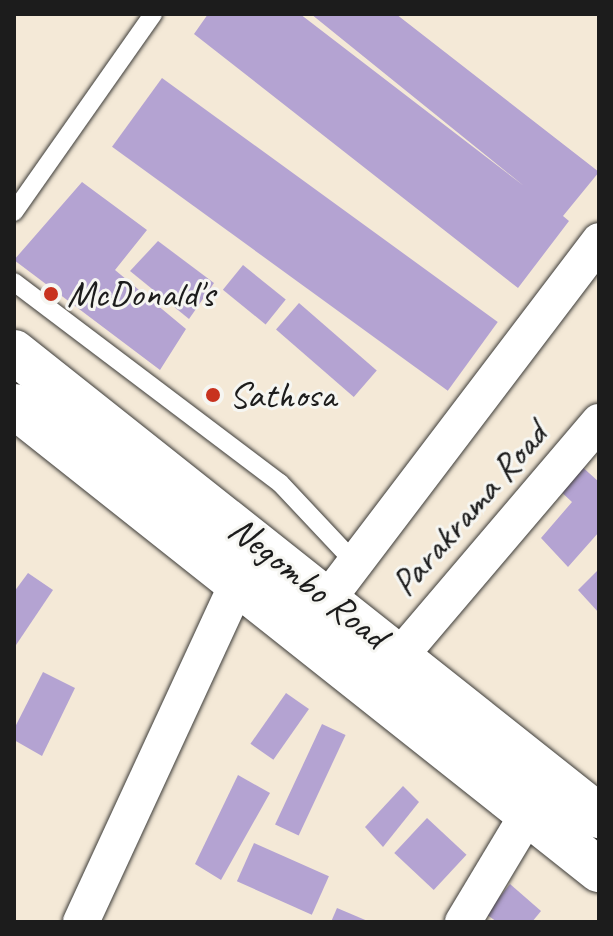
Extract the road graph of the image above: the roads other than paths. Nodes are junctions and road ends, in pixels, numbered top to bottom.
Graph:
1 (153, 14) edge
2 (14, 212) edge
3 (599, 241) edge
4 (14, 282) edge
5 (14, 352) edge
6 (14, 406) edge
7 (599, 422) edge
8 (247, 561) junction
9 (357, 565) junction
10 (316, 615) junction
11 (400, 654) junction
12 (373, 688) junction
13 (528, 814) junction
14 (599, 816) edge
15 (599, 870) edge
16 (81, 922) edge
17 (463, 922) edge

1 - 2 lane
3 - 9 street
4 - 9 lane
5 - 8 highway, Negombo Road
6 - 8 highway, Negombo Road
7 - 11 street, Parakrama Road
8 - 10 highway, Negombo Road
8 - 16 street
9 - 10 street
10 - 11 highway, Negombo Road
10 - 12 highway, Negombo Road
11 - 12 street, Parakrama Road
11 - 14 highway, Negombo Road
12 - 13 highway, Negombo Road
13 - 15 highway, Negombo Road
13 - 17 street

